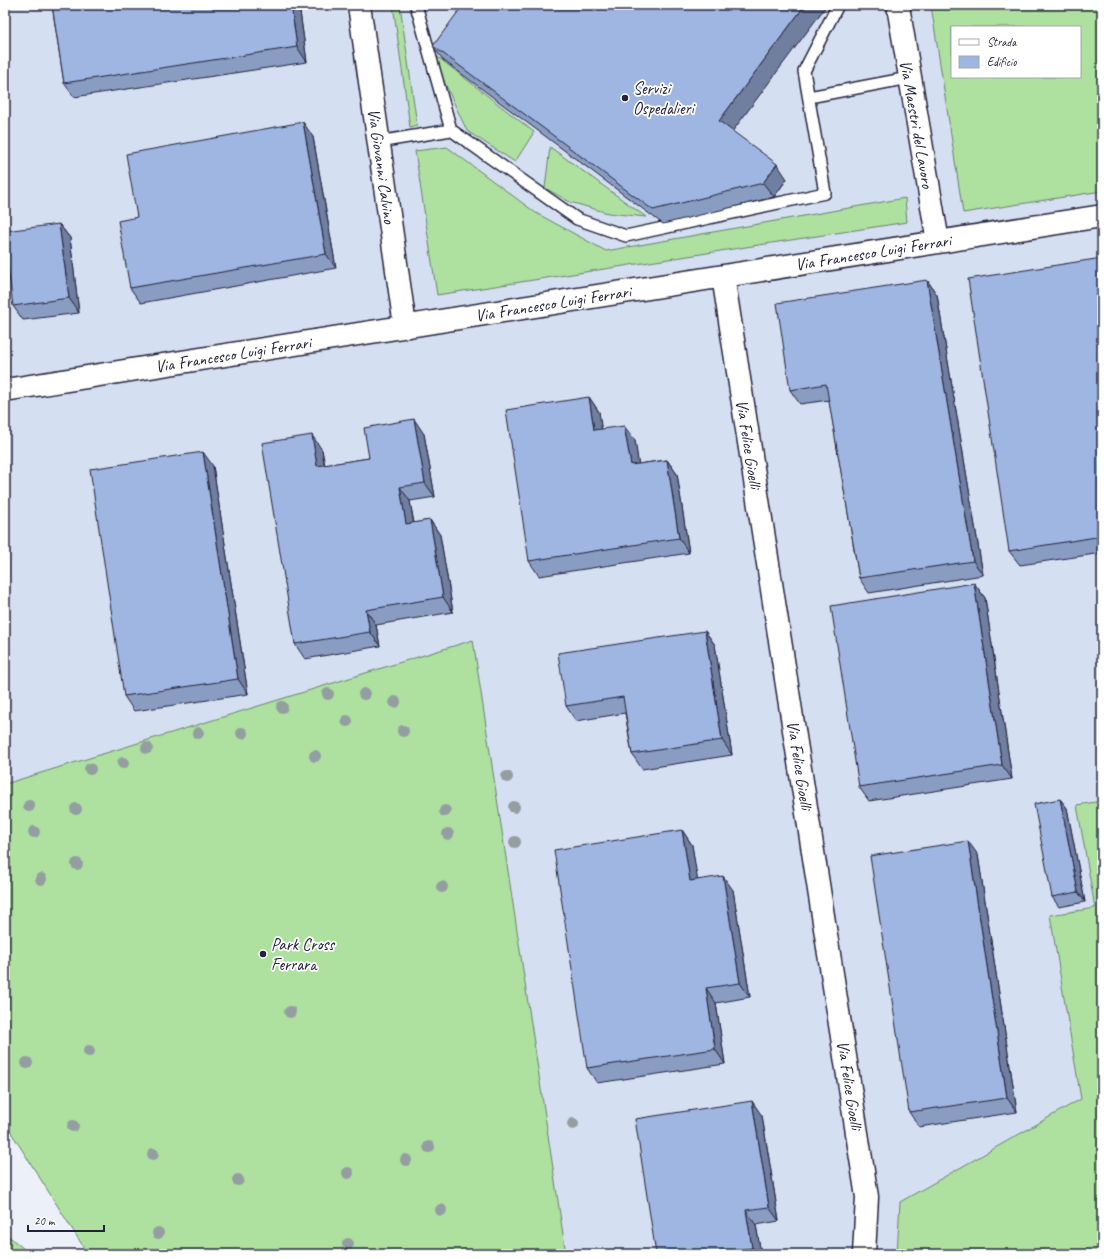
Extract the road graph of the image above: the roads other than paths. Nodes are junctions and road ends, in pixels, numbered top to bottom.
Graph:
1 (359, 5) edge
2 (416, 5) edge
3 (838, 5) edge
4 (899, 5) edge
5 (909, 78) junction
6 (809, 96) junction
7 (451, 130) junction
8 (378, 142) junction
9 (1102, 216) edge
10 (938, 242) junction
11 (723, 276) junction
12 (405, 326) junction
13 (5, 390) edge
14 (864, 1254) edge

1 - 8 street, Via Giovanni Calvino
2 - 7 lane
3 - 6 lane
4 - 5 street, Via Maestri del Lavoro
5 - 6 lane
5 - 10 street, Via Maestri del Lavoro
6 - 7 lane
7 - 8 lane
8 - 12 street, Via Giovanni Calvino
9 - 10 street, Via Francesco Luigi Ferrari
10 - 11 street, Via Francesco Luigi Ferrari
11 - 12 street, Via Francesco Luigi Ferrari
11 - 14 street, Via Felice Gioelli
12 - 13 street, Via Francesco Luigi Ferrari

